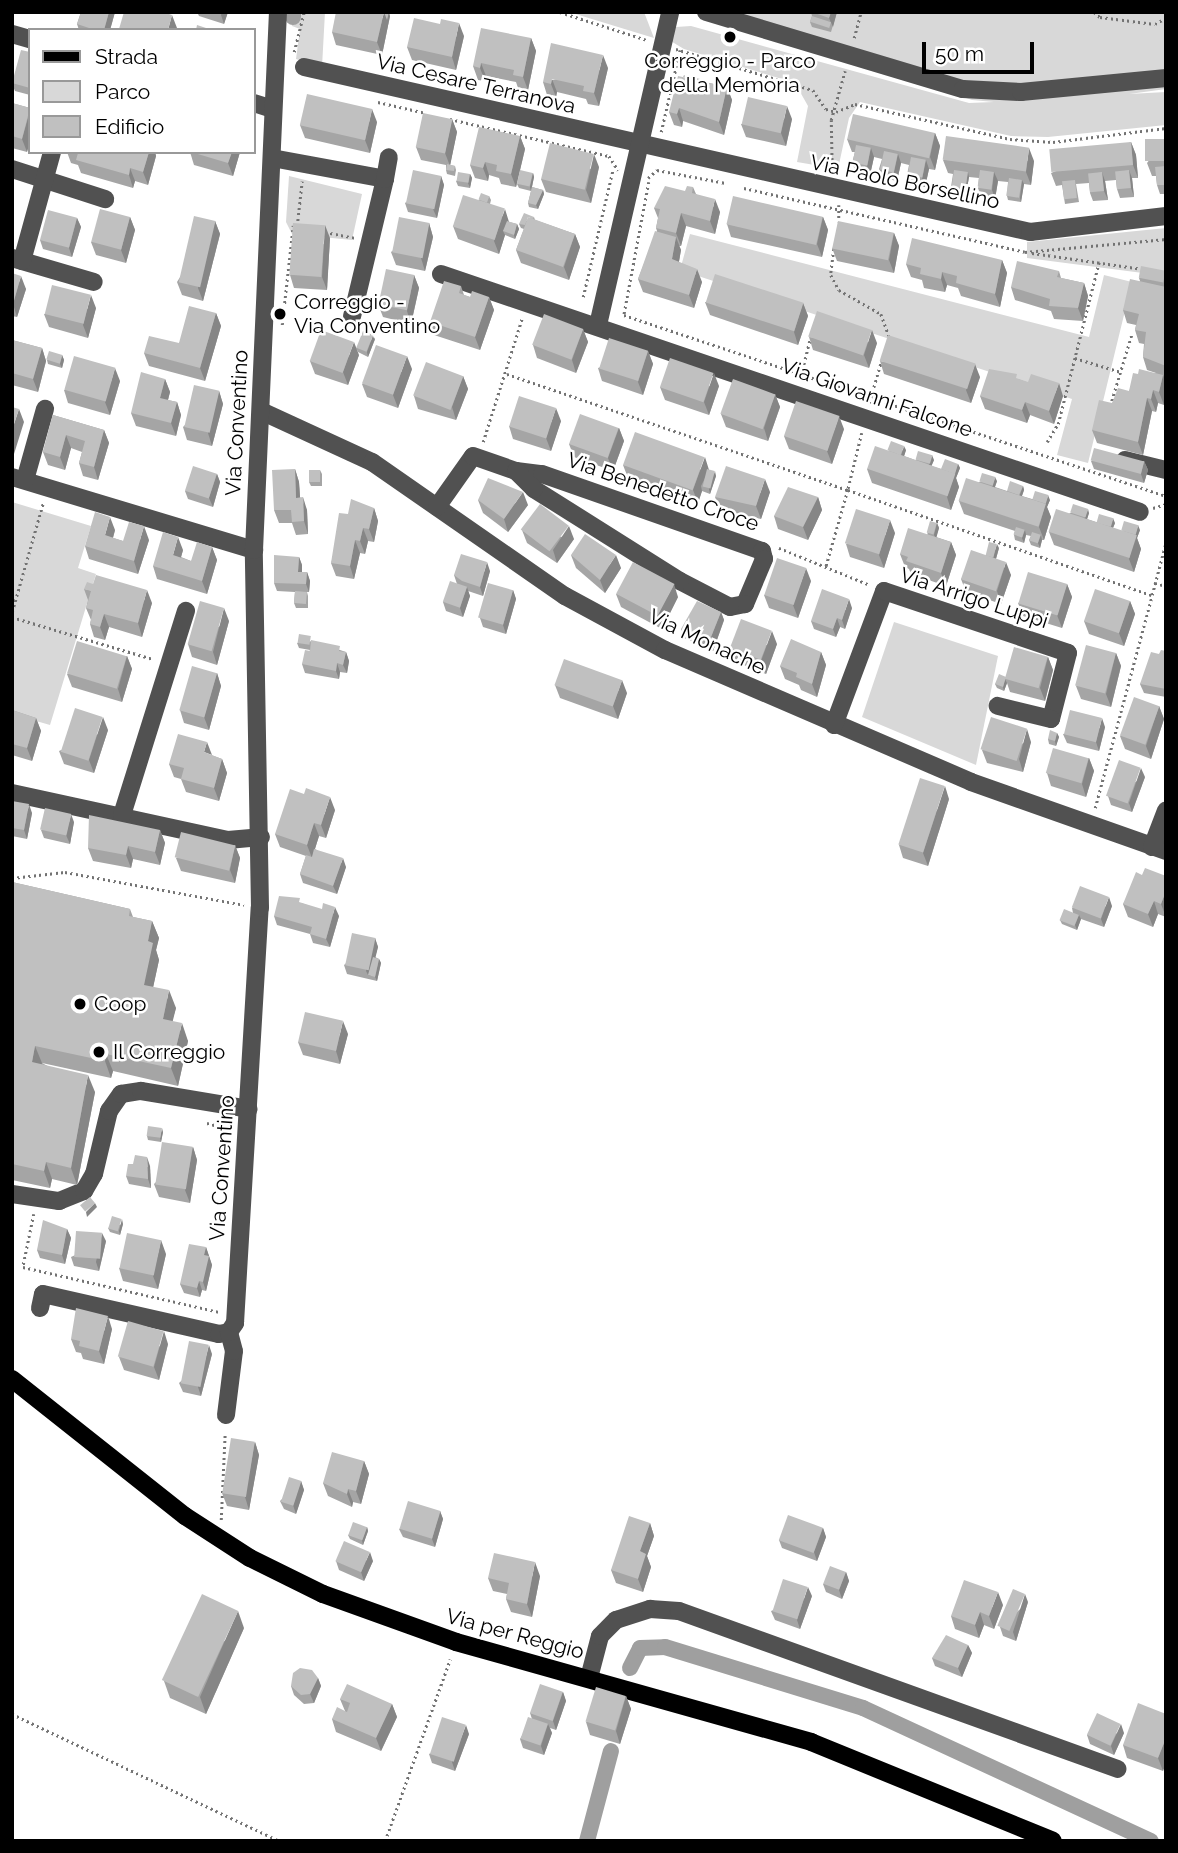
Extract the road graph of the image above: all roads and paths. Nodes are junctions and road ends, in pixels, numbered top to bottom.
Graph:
1 (278, 12) edge
2 (304, 12) edge
3 (560, 12) edge
4 (670, 12) edge
5 (706, 12) edge
6 (861, 12) edge
7 (1094, 12) edge
8 (1166, 18) edge
9 (854, 38) dead end
10 (295, 43) dead end
11 (662, 45) junction
12 (680, 50) junction
13 (304, 67) dead end
14 (845, 71) dead end
15 (1166, 78) edge
16 (374, 101) dead end
17 (256, 104) edge
18 (273, 109) junction
19 (832, 111) junction
20 (427, 114) edge
21 (440, 117) edge
22 (1166, 128) edge
23 (638, 145) junction
24 (657, 150) junction
25 (51, 154) edge
26 (389, 157) dead end
27 (272, 158) junction
28 (304, 164) junction
29 (613, 169) junction
30 (12, 170) edge
31 (657, 170) junction
32 (631, 174) junction
33 (385, 179) junction
34 (649, 179) junction
35 (44, 180) junction
36 (726, 183) dead end
37 (835, 190) junction
38 (105, 199) dead end
39 (1166, 216) edge
40 (297, 226) junction
41 (839, 226) edge
42 (309, 229) edge
43 (321, 231) edge
44 (836, 239) edge
45 (371, 241) junction
46 (1025, 252) dead end
47 (17, 259) edge
48 (1098, 262) junction
49 (1145, 269) edge
50 (441, 274) dead end
51 (94, 282) dead end
52 (583, 297) dead end
53 (527, 303) junction
54 (352, 316) dead end
55 (598, 325) junction
56 (282, 326) dead end
57 (813, 327) edge
58 (1132, 333) edge
59 (885, 348) edge
60 (1075, 358) junction
61 (882, 360) edge
62 (1121, 372) junction
63 (507, 374) junction
64 (801, 375) junction
65 (870, 399) junction
66 (45, 408) dead end
67 (1109, 409) edge
68 (261, 411) junction
69 (865, 418) junction
70 (1047, 442) dead end
71 (1103, 454) edge
72 (473, 456) junction
73 (1166, 470) edge
74 (516, 471) junction
75 (18, 479) edge
76 (48, 487) junction
77 (848, 490) junction
78 (1166, 496) edge
79 (437, 506) junction
80 (1140, 512) dead end
81 (1166, 542) edge
82 (254, 550) junction
83 (762, 551) junction
84 (826, 567) junction
85 (1155, 583) junction
86 (1166, 586) edge
87 (884, 591) junction
88 (1152, 594) junction
89 (186, 611) dead end
90 (12, 614) edge
91 (171, 664) junction
92 (998, 706) dead end
93 (834, 725) junction
94 (12, 793) edge
95 (1166, 811) edge
96 (122, 815) junction
97 (1090, 824) junction
98 (261, 837) junction
99 (1159, 849) edge
100 (12, 878) edge
101 (260, 908) junction
102 (248, 1109) junction
103 (207, 1122) dead end
104 (235, 1130) dead end
105 (12, 1194) edge
106 (36, 1208) dead end
107 (224, 1300) dead end
108 (40, 1308) dead end
109 (229, 1332) junction
110 (12, 1379) edge
111 (226, 1415) joint
112 (220, 1540) junction
113 (456, 1642) junction
114 (589, 1678) junction
115 (12, 1714) edge
116 (1117, 1769) dead end
117 (279, 1841) edge
118 (385, 1841) edge
119 (1053, 1841) edge

1 - 18 street, Via Conventino
2 - 10 path
3 - 11 path
4 - 11 street
5 - 15 street
6 - 9 path
7 - 8 path
11 - 12 path
11 - 23 street
12 - 19 path
12 - 24 path
13 - 23 street, Via Cesare Terranova
14 - 19 path
16 - 20 path
17 - 18 street
18 - 27 street, Via Conventino
19 - 22 path
19 - 37 path
21 - 29 path
23 - 24 street, Via Paolo Borsellino
23 - 32 street
24 - 31 path
24 - 37 street, Via Paolo Borsellino
25 - 35 street
26 - 33 street
27 - 28 street
27 - 68 street, Via Conventino
28 - 33 street
28 - 40 path
29 - 32 path
29 - 52 path
30 - 35 street
31 - 34 path
31 - 36 path
32 - 34 path
32 - 55 street
33 - 45 street
34 - 64 path
35 - 38 street
35 - 47 street
37 - 39 street, Via Paolo Borsellino
37 - 41 path
40 - 42 path
40 - 56 path
43 - 45 path
44 - 59 path
45 - 54 street
46 - 48 path
47 - 51 street
48 - 49 path
48 - 60 path
50 - 53 street, Via Giovanni Falcone
53 - 55 street, Via Giovanni Falcone
53 - 63 path
55 - 69 street, Via Giovanni Falcone
57 - 64 path
58 - 62 path
60 - 62 path
60 - 70 path
61 - 65 path
62 - 67 path
63 - 72 path
63 - 77 path
64 - 65 path
65 - 69 path
65 - 78 path
66 - 75 street
68 - 79 street, Via Monache
68 - 82 street, Via Conventino
69 - 77 path
69 - 80 street, Via Giovanni Falcone
71 - 73 street
72 - 74 street, Via Benedetto Croce
72 - 79 street
74 - 83 street, Via Benedetto Croce
74 - 83 street, Via Benedetto Croce
75 - 76 street
76 - 82 street
76 - 90 path
77 - 84 path
77 - 88 path
79 - 93 street, Via Monache
81 - 85 path
82 - 98 street, Via Conventino
83 - 84 path
84 - 87 path
85 - 86 path
85 - 88 path
87 - 92 street, Via Arrigo Luppi
87 - 93 street, Via Arrigo Luppi
88 - 97 path
89 - 91 street
90 - 91 path
91 - 96 street
93 - 97 street, Via Monache
94 - 96 street
95 - 99 street
96 - 98 street
97 - 99 street, Via Monache
98 - 101 street, Via Conventino
100 - 101 path
101 - 102 street, Via Conventino
102 - 105 street
102 - 109 street, Via Conventino
103 - 104 path
106 - 107 path
108 - 109 street
109 - 111 street, Via Conventino
110 - 112 main road, Via per Reggio
111 - 112 path
112 - 113 main road, Via per Reggio
113 - 114 main road, Via per Reggio
113 - 118 path
114 - 116 street
114 - 119 main road, Via per Reggio
115 - 117 path

